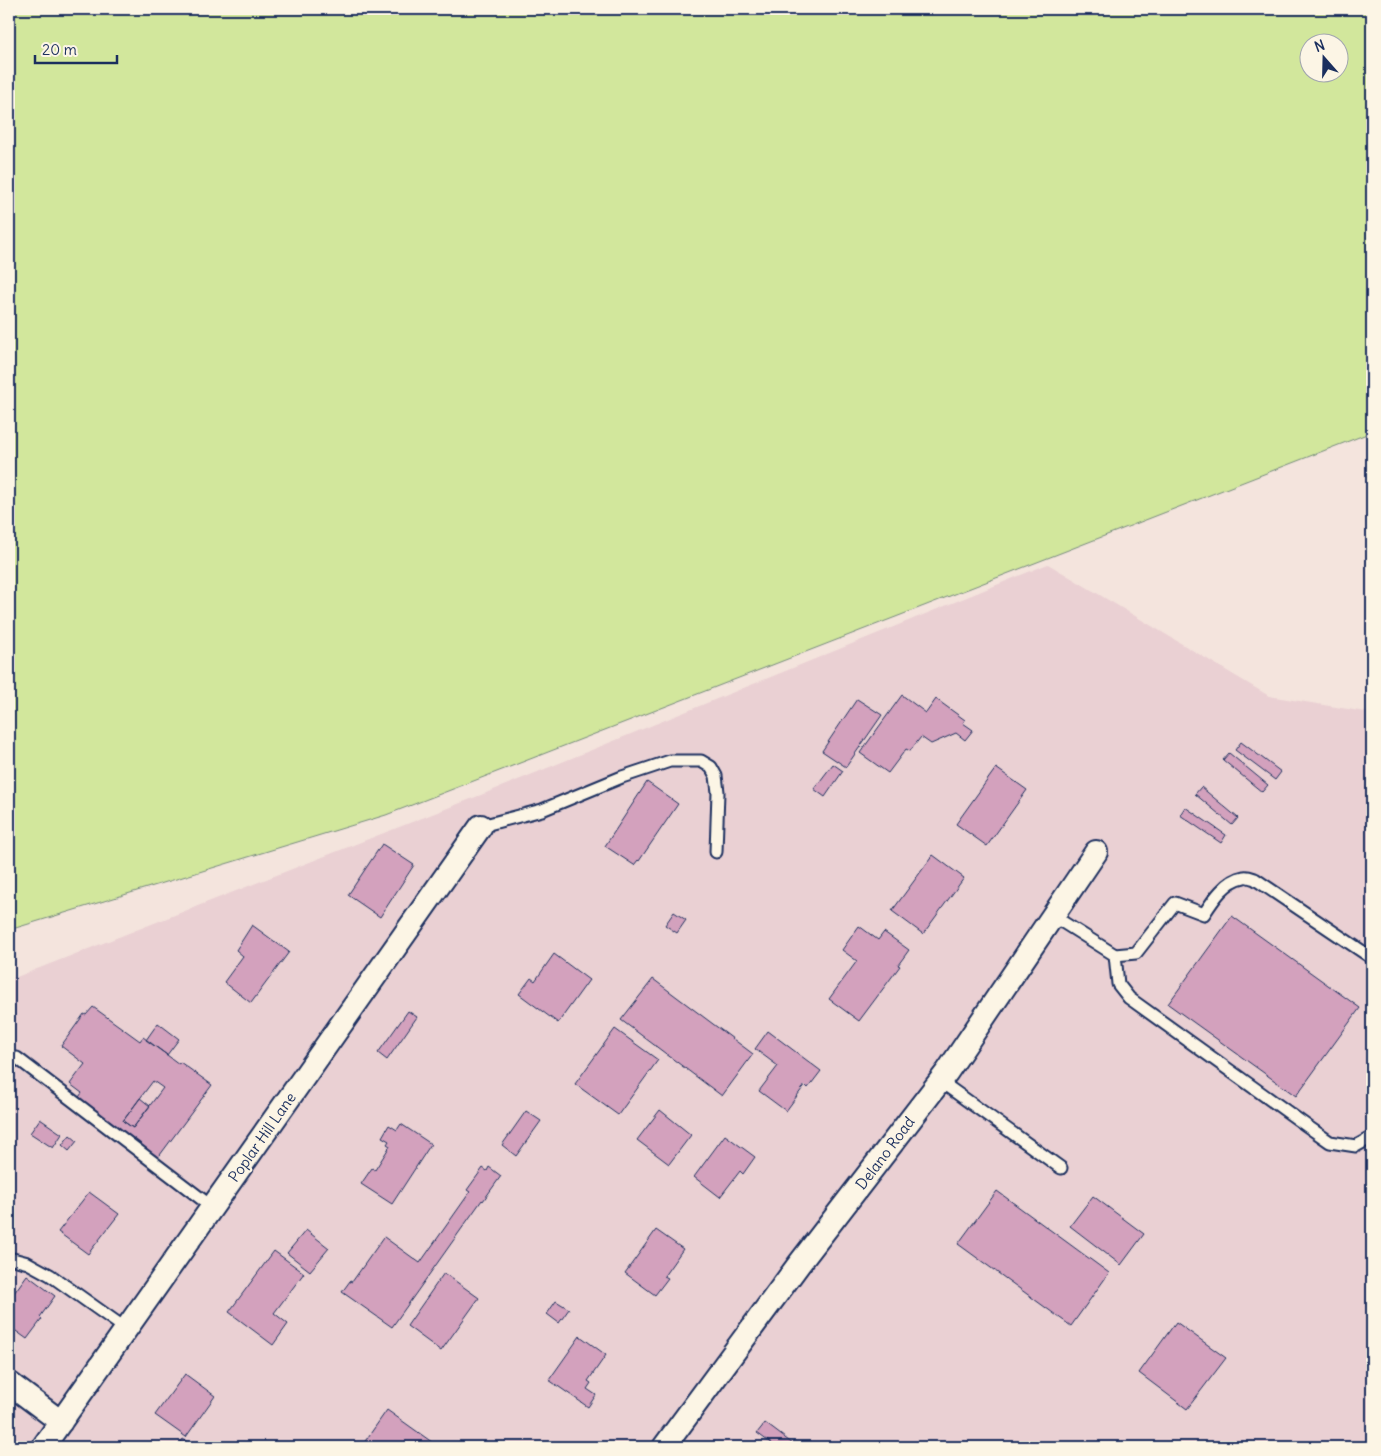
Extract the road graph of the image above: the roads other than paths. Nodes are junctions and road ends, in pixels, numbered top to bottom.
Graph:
1 (481, 826) joint
2 (716, 852) dead end
3 (1096, 852) dead end
4 (1053, 916) junction
5 (1115, 955) junction
6 (1372, 958) edge
7 (17, 1058) dead end
8 (940, 1081) junction
9 (1372, 1137) edge
10 (1061, 1168) dead end
11 (212, 1207) junction
12 (9, 1258) edge
13 (126, 1329) junction
14 (9, 1383) edge
15 (61, 1422) junction
16 (43, 1447) edge
17 (664, 1447) edge

1 - 2 lane
1 - 11 street, Poplar Hill Lane
3 - 4 street, Delano Road
4 - 5 lane
4 - 8 street, Delano Road
5 - 6 lane
5 - 9 lane
7 - 11 lane
8 - 10 lane
8 - 17 street, Delano Road
11 - 13 street, Poplar Hill Lane
12 - 13 lane
13 - 15 street, Poplar Hill Lane
14 - 15 street
15 - 16 street, Poplar Hill Lane

